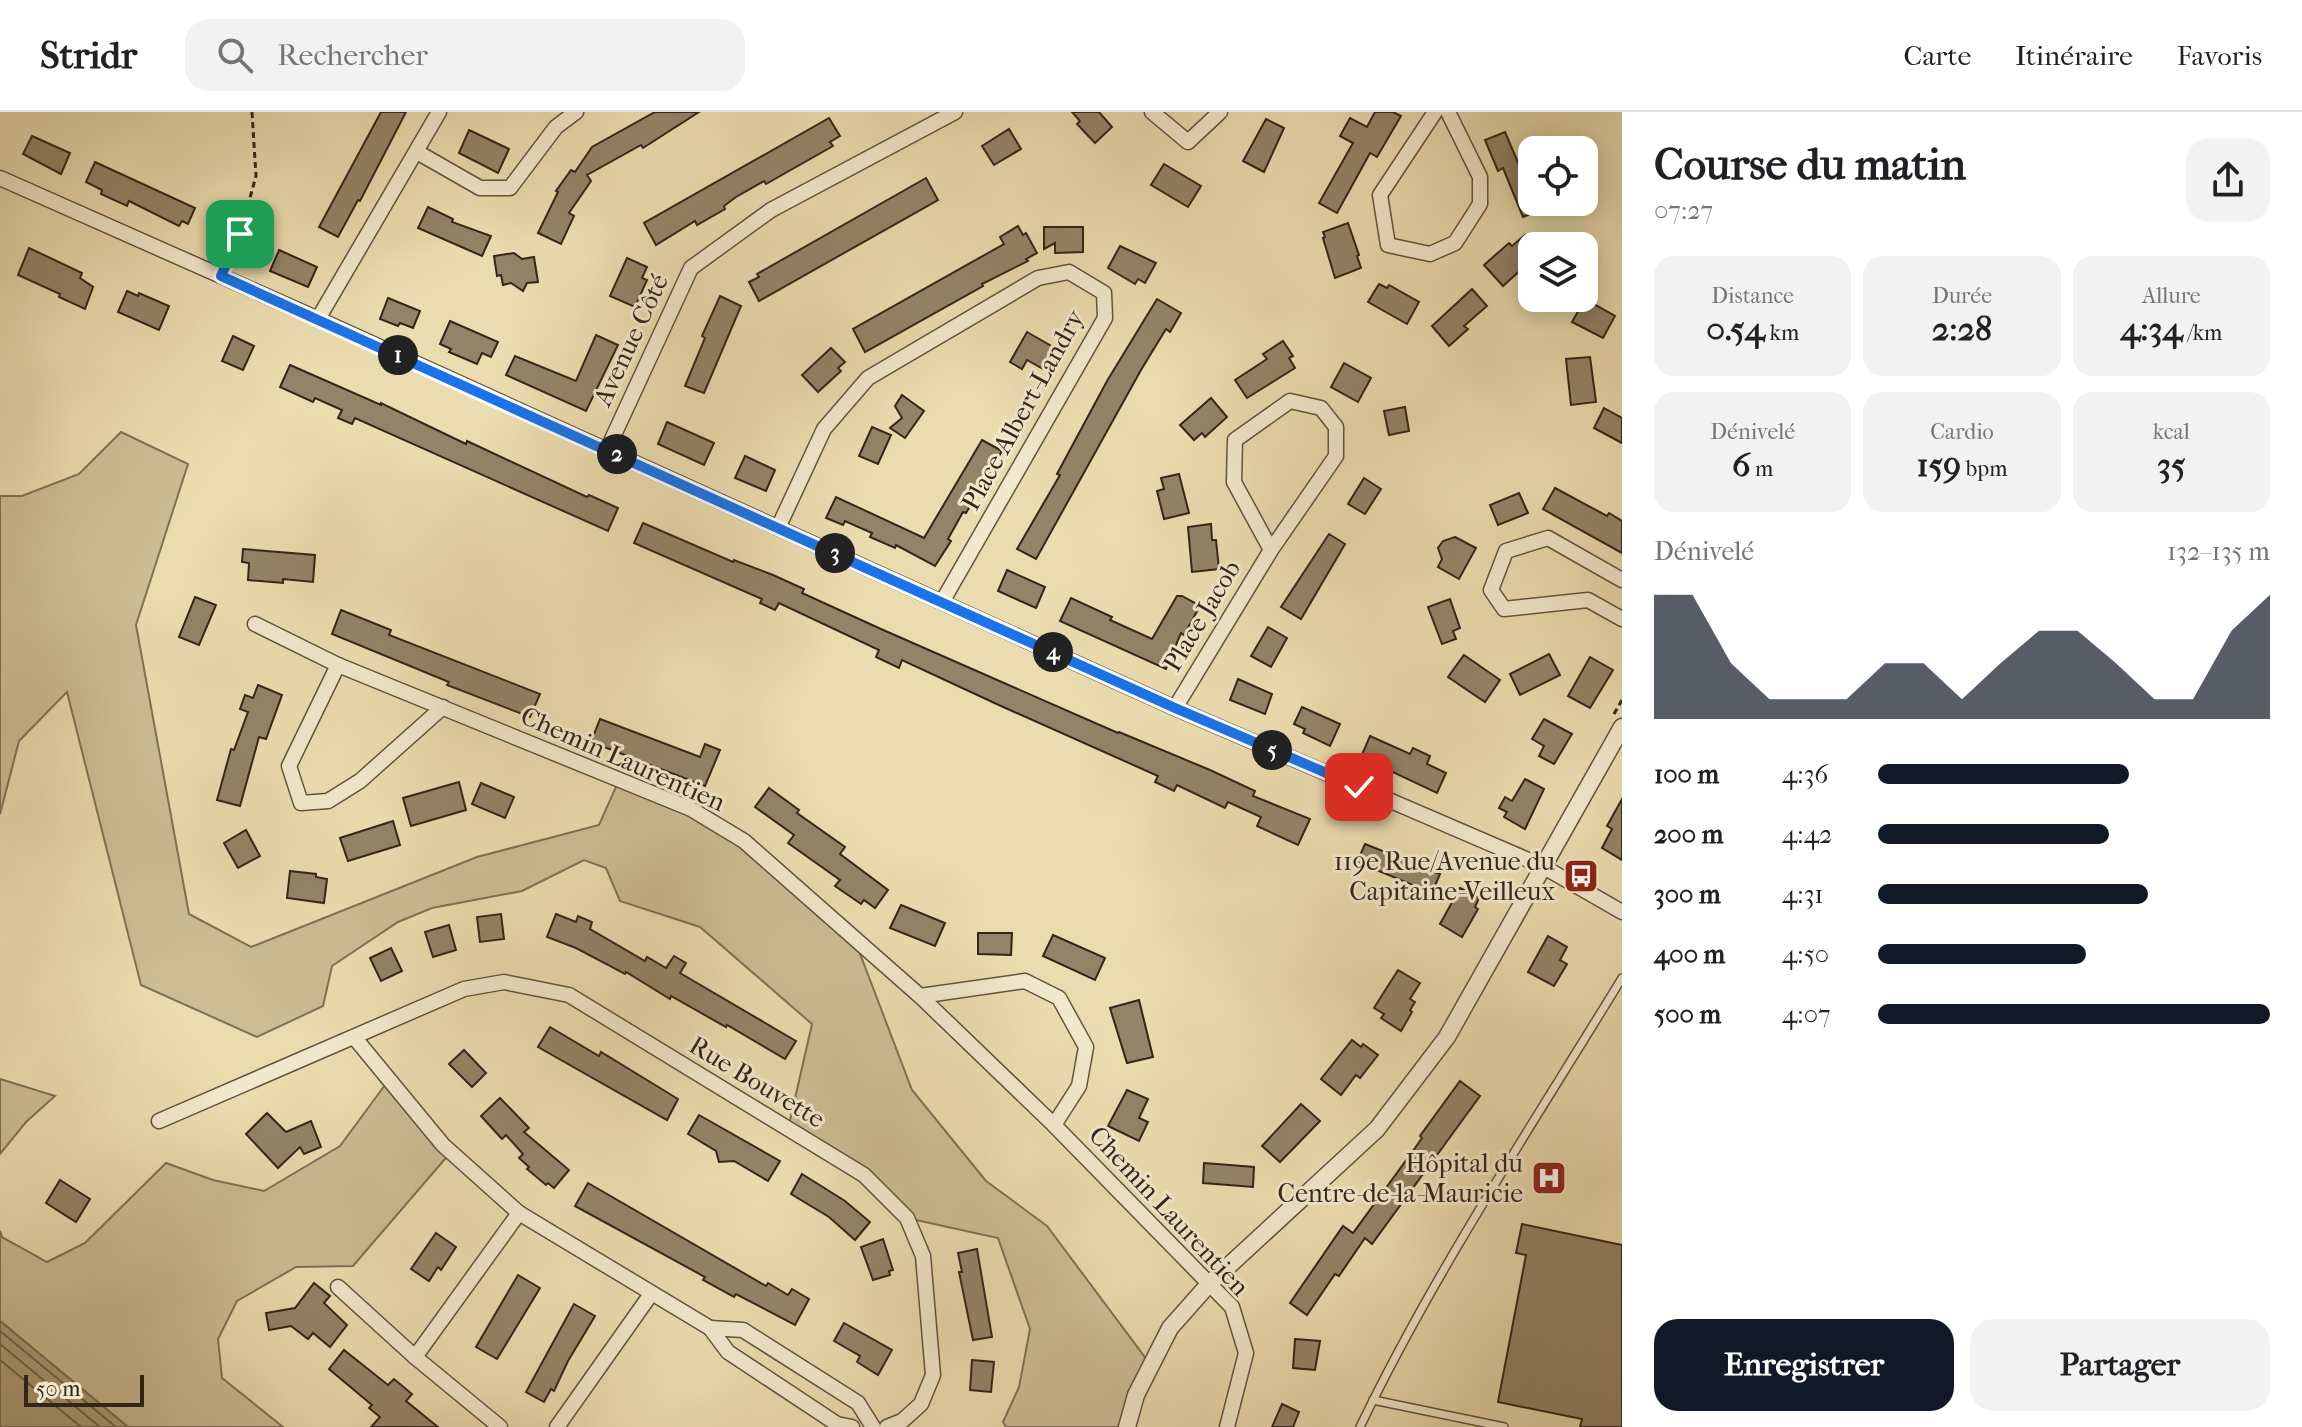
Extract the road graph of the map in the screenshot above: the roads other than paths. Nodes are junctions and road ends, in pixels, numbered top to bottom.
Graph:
1 (439, 112) edge
2 (576, 112) edge
3 (955, 112) edge
4 (1152, 112) edge
5 (1220, 112) edge
6 (1435, 112) edge
7 (1448, 112) edge
8 (417, 152) junction
9 (0, 178) edge
10 (318, 319) junction
11 (607, 450) junction
12 (778, 528) junction
13 (1271, 550) junction
14 (1622, 580) edge
15 (942, 602) junction
16 (1622, 619) edge
17 (255, 624) dead end
18 (338, 665) junction
19 (443, 707) junction
20 (1175, 708) junction
21 (1622, 727) edge
22 (1542, 866) junction
23 (1622, 912) edge
24 (1622, 978) edge
25 (920, 996) junction
26 (354, 1037) junction
27 (159, 1121) dead end
28 (1054, 1125) junction
29 (519, 1213) junction
30 (1209, 1284) junction
31 (338, 1287) dead end
32 (651, 1294) junction
33 (710, 1328) junction
34 (415, 1357) junction
35 (1373, 1400) junction
36 (500, 1427) edge
37 (557, 1427) edge
38 (852, 1427) edge
39 (873, 1427) edge
40 (887, 1427) edge
41 (1127, 1427) edge
42 (1227, 1427) edge
43 (1360, 1427) edge
44 (1504, 1427) edge

1 - 8 street
2 - 8 street
3 - 11 street, Avenue Côté
4 - 5 street
6 - 7 street
8 - 10 street
9 - 10 street
10 - 11 street
11 - 12 street
12 - 15 street
12 - 15 street, Place Albert-Landry
13 - 13 street, Place Jacob
13 - 20 street, Place Jacob
14 - 16 street
15 - 20 street
17 - 18 street, Chemin Laurentien
18 - 19 street, Chemin Laurentien
18 - 19 street
19 - 25 street, Chemin Laurentien
20 - 22 street
21 - 22 street
22 - 23 street
22 - 30 street
24 - 35 lane
25 - 28 street, Chemin Laurentien
25 - 28 street, Chemin Laurentien
26 - 27 street, Rue Bouvette
26 - 29 street
26 - 40 street, Rue Bouvette
28 - 30 street, Chemin Laurentien
29 - 32 street
29 - 34 street
30 - 41 street
30 - 42 street, Chemin Laurentien
31 - 34 street
32 - 33 street
32 - 37 street
33 - 38 street
33 - 39 street
34 - 36 street
35 - 43 lane
35 - 44 lane

